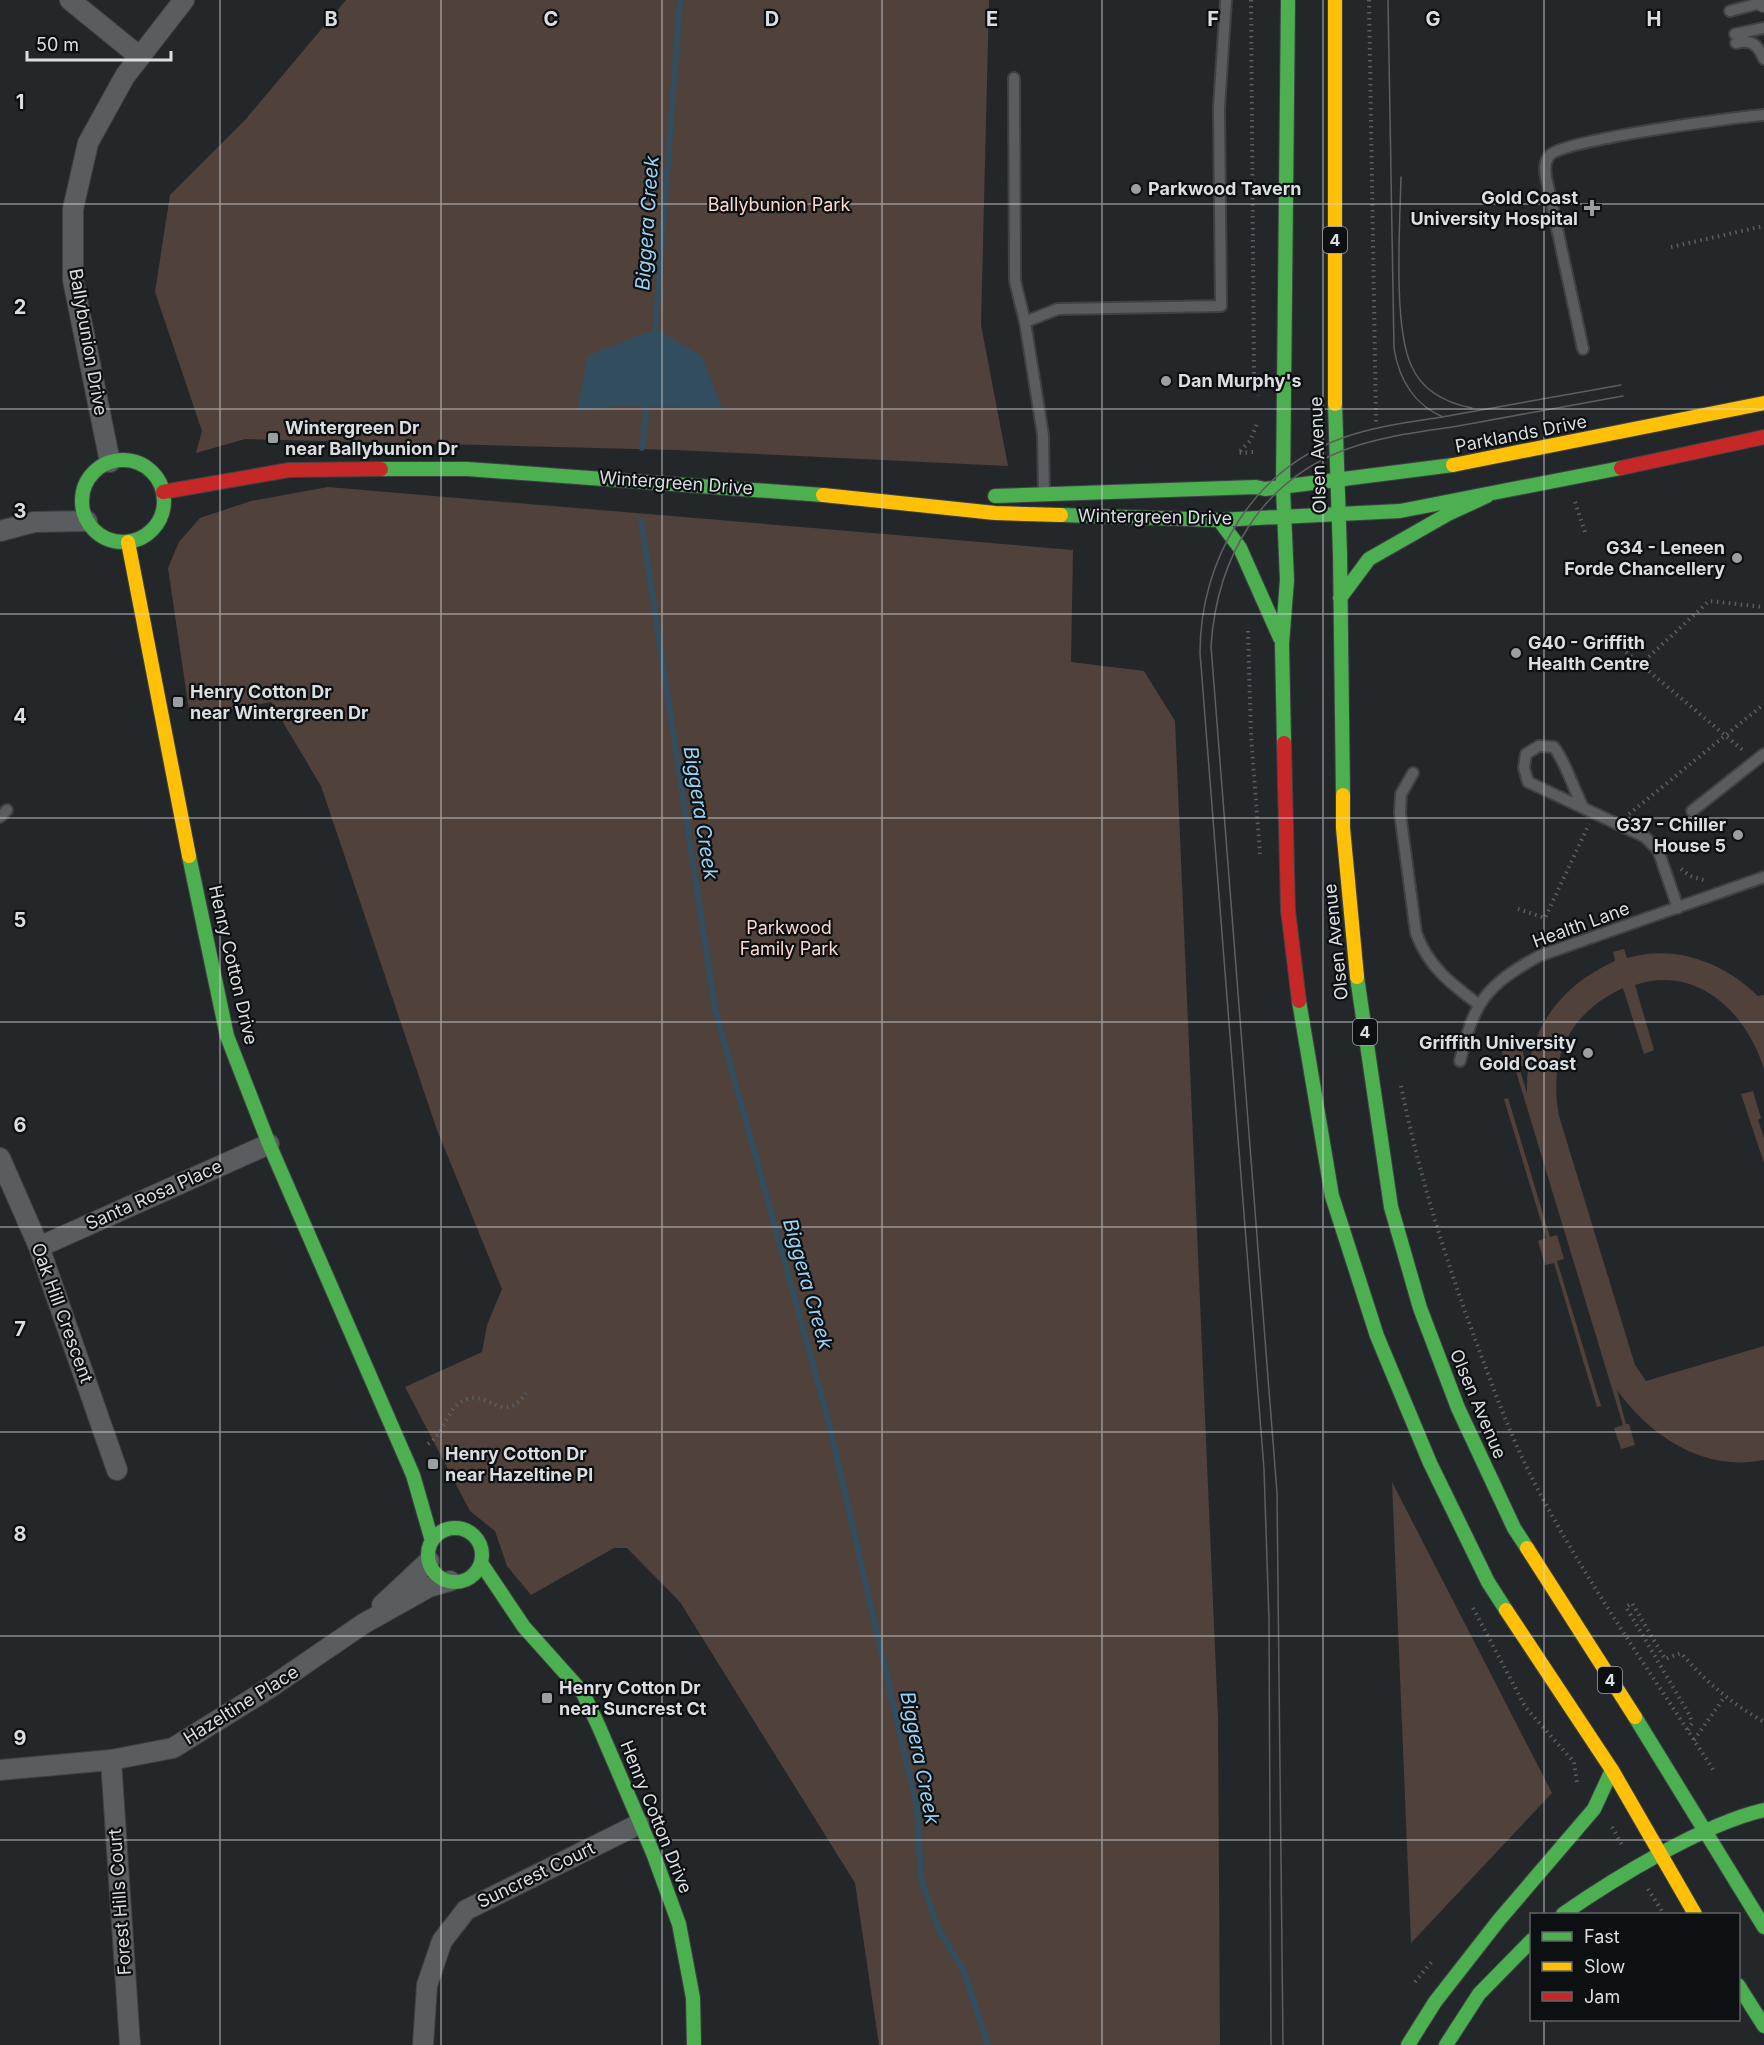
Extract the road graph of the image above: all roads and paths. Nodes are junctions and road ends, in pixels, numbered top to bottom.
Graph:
1 (70, 0) edge
2 (184, 0) edge
3 (1226, 0) edge
4 (1251, 0) edge
5 (1288, 0) edge
6 (1335, 0) edge
7 (1369, 0) edge
8 (1764, 1) edge
9 (1730, 11) dead end
10 (1764, 28) edge
11 (140, 57) junction
12 (1764, 59) edge
13 (1014, 78) dead end
14 (1764, 115) edge
15 (1764, 226) edge
16 (1671, 247) dead end
17 (1025, 321) junction
18 (1583, 349) dead end
19 (1764, 403) edge
20 (1259, 408) dead end
21 (1258, 421) dead end
22 (1376, 422) dead end
23 (1764, 437) edge
24 (1252, 452) dead end
25 (399, 455) dead end
26 (302, 457) dead end
27 (110, 462) junction
28 (467, 469) junction
29 (270, 472) junction
30 (1336, 480) junction
31 (1283, 488) junction
32 (163, 492) junction
33 (1044, 494) junction
34 (1487, 496) junction
35 (1586, 499) dead end
36 (885, 500) junction
37 (1575, 502) junction
38 (1564, 504) dead end
39 (1339, 512) junction
40 (1283, 516) junction
41 (1219, 520) junction
42 (87, 521) junction
43 (0, 531) edge
44 (1585, 532) dead end
45 (128, 542) junction
46 (1340, 598) junction
47 (1764, 607) edge
48 (1282, 644) junction
49 (1626, 652) dead end
50 (1640, 665) junction
51 (1764, 704) edge
52 (1726, 735) junction
53 (1764, 754) edge
54 (1749, 755) dead end
55 (1413, 773) dead end
56 (1644, 801) dead end
57 (1583, 807) junction
58 (1692, 811) dead end
59 (1595, 813) junction
60 (1627, 816) dead end
61 (1636, 820) dead end
62 (1676, 862) dead end
63 (1764, 877) edge
64 (1711, 882) dead end
65 (1678, 908) junction
66 (1518, 909) dead end
67 (1478, 1004) junction
68 (1460, 1061) dead end
69 (1400, 1081) dead end
70 (269, 1144) junction
71 (0, 1158) edge
72 (39, 1247) junction
73 (526, 1393) dead end
74 (428, 1444) dead end
75 (117, 1470) dead end
76 (413, 1475) junction
77 (453, 1528) junction
78 (432, 1541) junction
79 (429, 1561) junction
80 (481, 1563) junction
81 (459, 1584) junction
82 (490, 1604) dead end
83 (363, 1624) junction
84 (524, 1627) junction
85 (1724, 1698) junction
86 (1764, 1722) edge
87 (1688, 1730) junction
88 (1694, 1740) junction
89 (111, 1760) junction
90 (0, 1770) edge
91 (1612, 1770) junction
92 (1714, 1771) dead end
93 (1764, 1810) edge
94 (639, 1824) junction
95 (1706, 1832) junction
96 (1661, 1855) junction
97 (1565, 1913) edge
98 (1694, 1913) edge
99 (1764, 1927) edge
100 (1530, 1942) edge
101 (1740, 1988) edge
102 (1764, 2026) edge
103 (130, 2045) edge
104 (423, 2045) edge
105 (694, 2045) edge
106 (1408, 2045) edge
107 (1446, 2045) edge

1 - 11 street
2 - 11 street, Ballybunion Drive
3 - 17 lane
4 - 20 path
5 - 31 main road, Olsen Avenue
6 - 30 main road, Olsen Avenue / 4
7 - 22 path
8 - 9 lane
10 - 12 lane
11 - 27 street, Ballybunion Drive
13 - 17 lane
14 - 18 lane
15 - 16 path
17 - 33 lane
19 - 30 main road, Parklands Drive
21 - 24 path
23 - 34 main road
25 - 28 main road, Wintergreen Drive
26 - 29 main road, Wintergreen Drive
27 - 32 main road
27 - 42 main road
28 - 29 main road, Wintergreen Drive
28 - 36 main road, Wintergreen Drive
29 - 32 main road, Wintergreen Drive
30 - 31 main road, Parklands Drive
30 - 39 main road, Olsen Avenue / 4
31 - 33 main road, Wintergreen Drive
31 - 40 main road, Olsen Avenue
32 - 45 main road
33 - 36 main road, Wintergreen Drive
34 - 39 main road
34 - 46 main road
35 - 37 path
36 - 41 main road, Wintergreen Drive
37 - 38 path
37 - 44 path
39 - 40 main road
39 - 46 main road, Olsen Avenue / 4
40 - 41 main road, Wintergreen Drive
40 - 48 main road, Olsen Avenue
41 - 48 main road
42 - 43 street
42 - 45 main road
45 - 70 main road, Henry Cotton Drive
46 - 95 main road, Olsen Avenue / 4
47 - 50 path
48 - 91 main road, Olsen Avenue
49 - 50 path
50 - 52 path
51 - 52 path
52 - 54 path
52 - 56 path
53 - 58 lane
55 - 67 lane
57 - 57 lane
57 - 59 lane
59 - 65 lane
59 - 66 path
60 - 61 path
62 - 64 path
63 - 65 lane, Health Lane
65 - 67 lane, Health Lane
67 - 68 lane, Health Lane
69 - 87 path
70 - 72 street, Santa Rosa Place
70 - 76 main road, Henry Cotton Drive
71 - 72 street, Oak Hill Crescent
72 - 75 street, Oak Hill Crescent
73 - 74 path
76 - 77 main road, Henry Cotton Drive
76 - 78 main road, Henry Cotton Drive
77 - 78 main road
77 - 80 main road
78 - 79 main road
79 - 81 main road
79 - 83 street, Hazeltine Place
80 - 81 main road
80 - 84 main road, Henry Cotton Drive
81 - 83 street, Hazeltine Place
82 - 84 main road, Henry Cotton Drive
83 - 89 street, Hazeltine Place
84 - 94 main road, Henry Cotton Drive
85 - 86 path
85 - 87 path
85 - 88 path
87 - 88 path
88 - 92 path
89 - 90 street, Hazeltine Place
89 - 103 street, Forest Hills Court
91 - 96 main road, Olsen Avenue
91 - 106 main road
93 - 95 main road
94 - 104 street, Suncrest Court
94 - 105 main road, Henry Cotton Drive
95 - 96 main road
95 - 99 main road, Olsen Avenue / 4
96 - 97 main road
96 - 98 main road, Olsen Avenue
100 - 107 main road
101 - 102 main road

